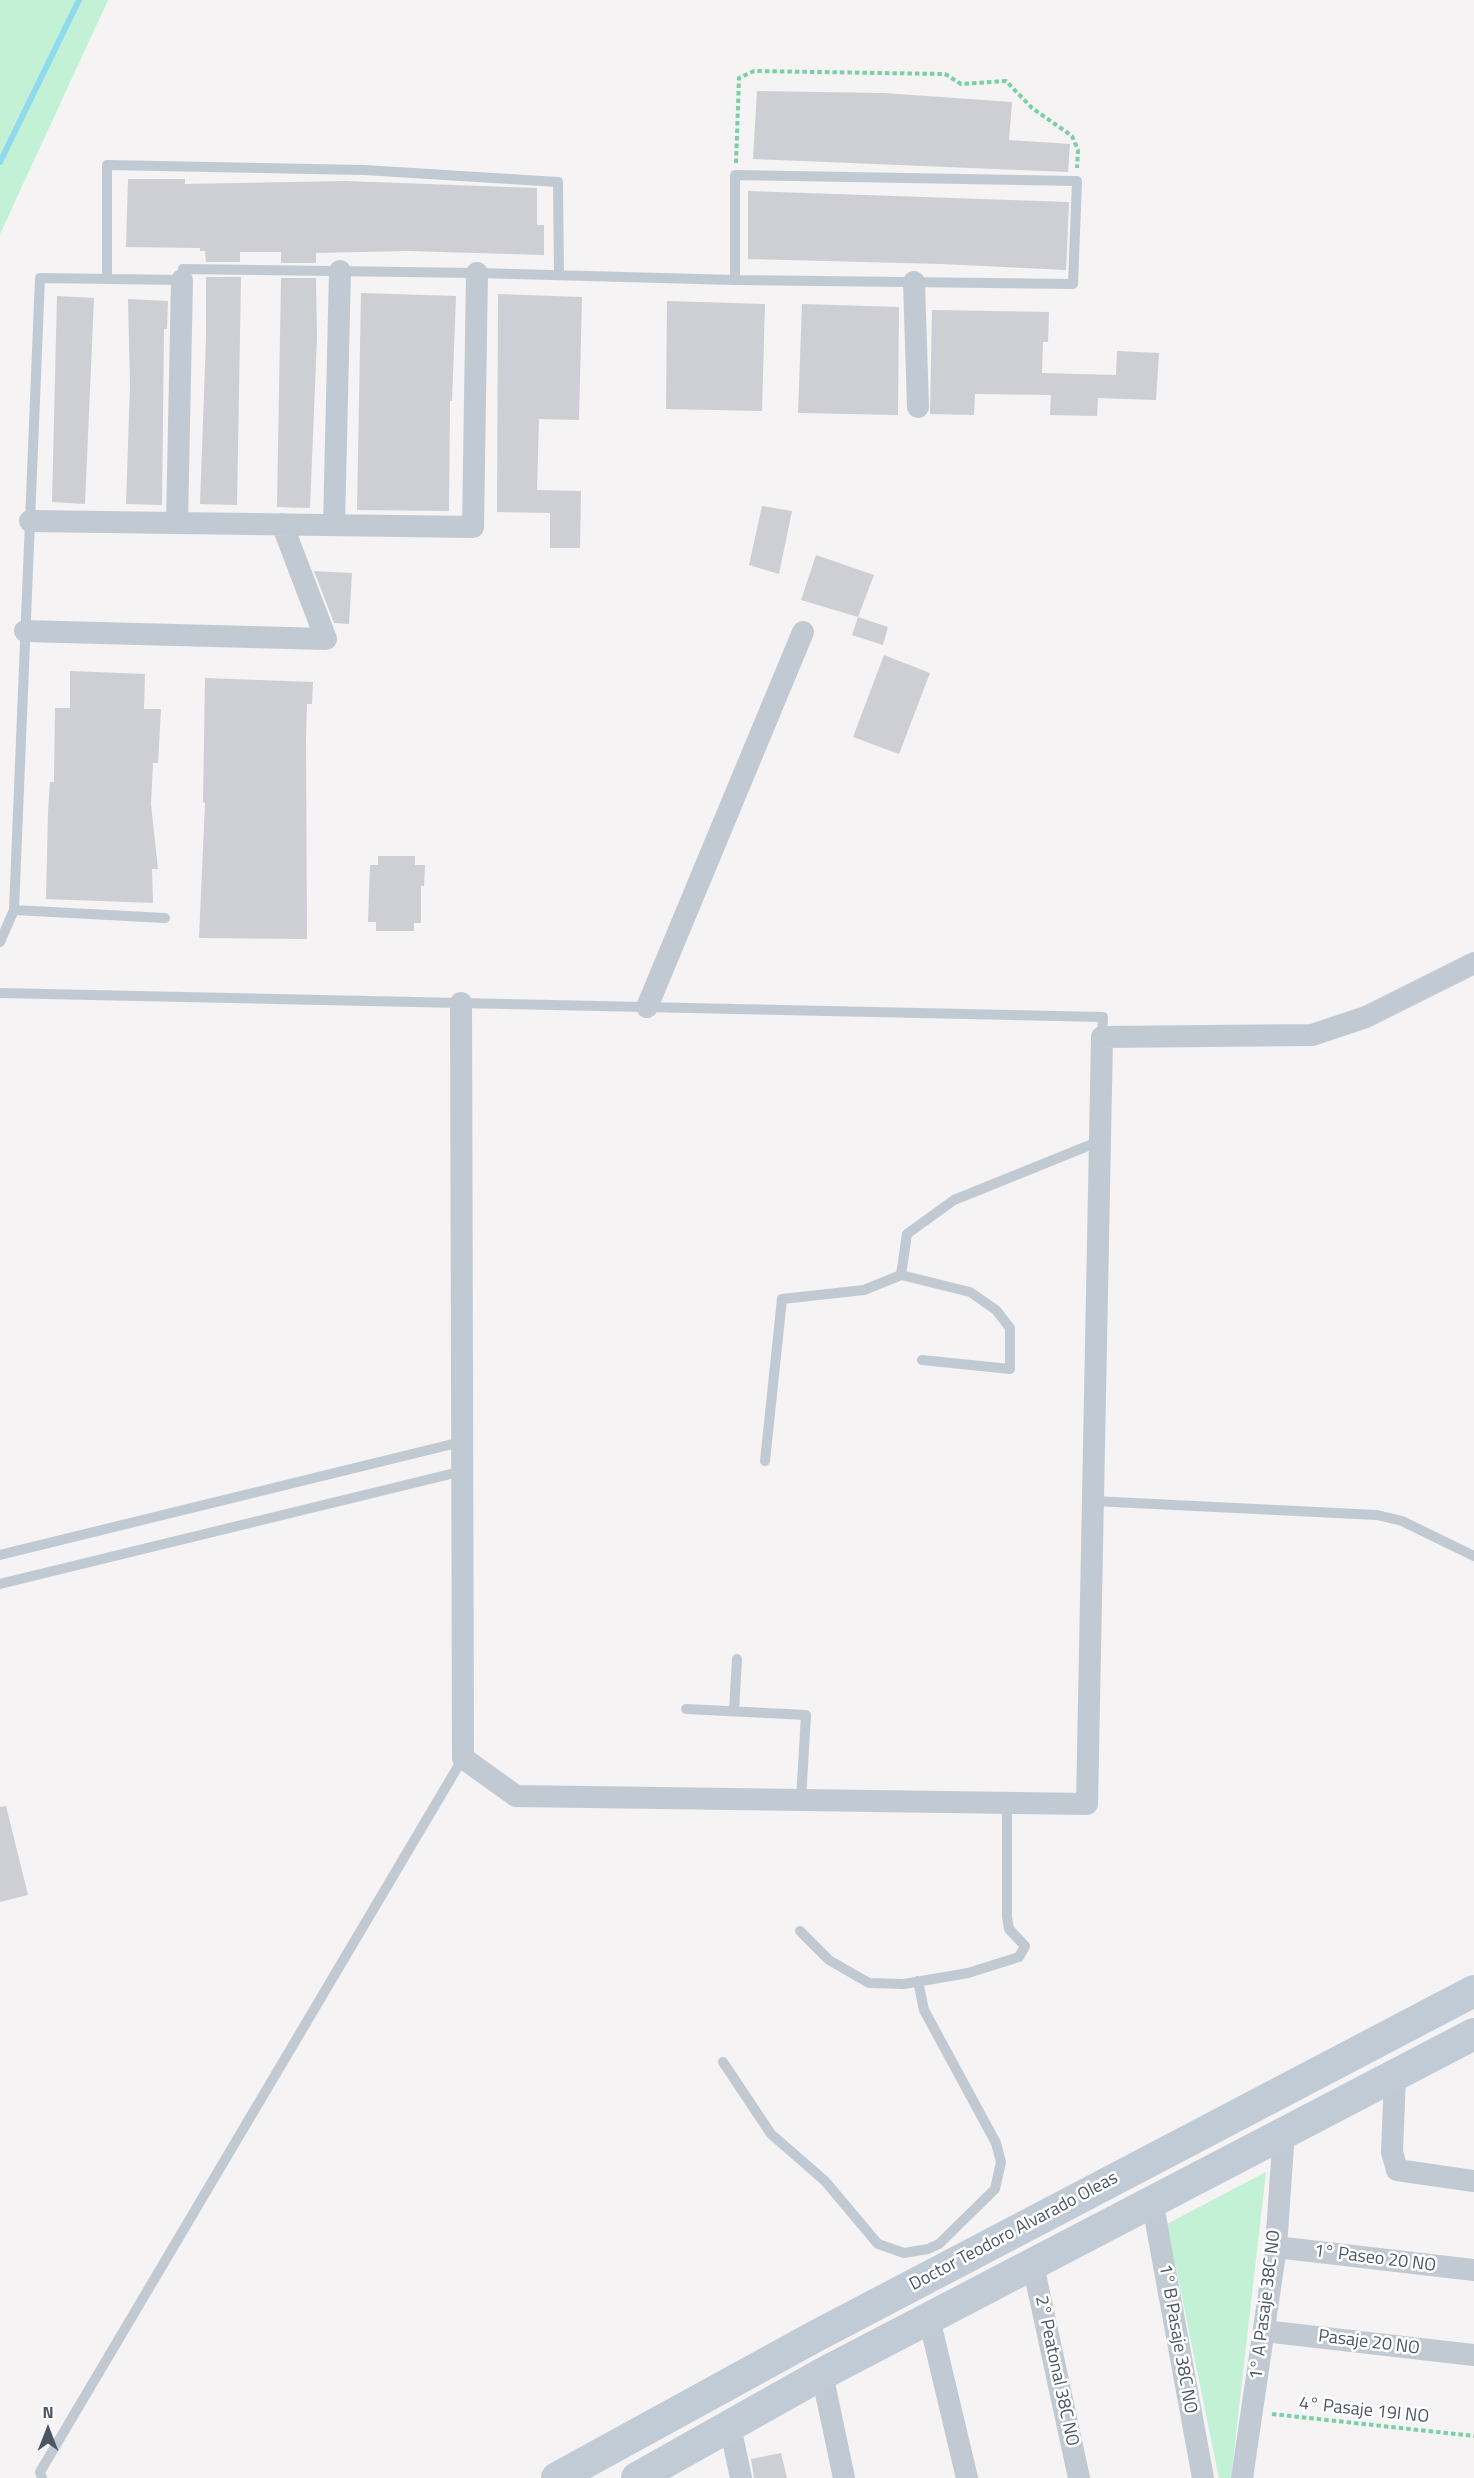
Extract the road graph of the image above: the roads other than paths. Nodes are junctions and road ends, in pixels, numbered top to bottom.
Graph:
1 (340, 271) junction
2 (477, 273) junction
3 (559, 275) junction
4 (107, 279) junction
5 (182, 280) junction
6 (735, 280) junction
7 (914, 282) junction
8 (918, 407) dead end
9 (30, 521) junction
10 (177, 523) junction
11 (282, 524) junction
12 (334, 525) junction
13 (25, 631) junction
14 (803, 632) dead end
15 (14, 910) junction
16 (165, 918) dead end
17 (0, 942) edge
18 (1474, 963) edge
19 (0, 993) edge
20 (461, 1003) junction
21 (647, 1007) junction
22 (1102, 1037) junction
23 (1100, 1141) junction
24 (901, 1275) junction
25 (922, 1360) dead end
26 (461, 1442) junction
27 (765, 1461) dead end
28 (463, 1471) junction
29 (1093, 1501) junction
30 (0, 1555) edge
31 (1474, 1556) edge
32 (0, 1584) edge
33 (736, 1659) dead end
34 (686, 1709) dead end
35 (734, 1711) junction
36 (463, 1758) junction
37 (801, 1800) junction
38 (1007, 1803) junction
39 (800, 1931) dead end
40 (918, 1981) junction
41 (1474, 1991) edge
42 (1474, 2034) edge
43 (723, 2062) dead end
44 (1395, 2076) junction
45 (1284, 2131) junction
46 (1474, 2181) edge
47 (1152, 2200) junction
48 (1275, 2247) junction
49 (1033, 2265) junction
50 (1474, 2270) edge
51 (929, 2318) junction
52 (1264, 2331) junction
53 (1474, 2355) edge
54 (822, 2374) junction
55 (730, 2426) junction
56 (642, 2477) edge
57 (42, 2478) edge
58 (557, 2478) edge
59 (741, 2478) edge
60 (844, 2478) edge
61 (967, 2478) edge
62 (1079, 2478) edge
63 (1203, 2478) edge
64 (1242, 2478) edge

1 - 2 lane
1 - 5 lane
1 - 12 street
2 - 3 lane
2 - 12 street
3 - 4 lane
3 - 6 lane
4 - 5 lane
4 - 9 lane
5 - 10 street
6 - 7 lane
6 - 7 lane
7 - 8 street
9 - 10 street
9 - 13 lane
10 - 11 street
11 - 12 street
11 - 13 street
13 - 15 lane
14 - 21 street
15 - 16 lane
15 - 17 lane
18 - 22 street
19 - 20 lane
20 - 21 lane
20 - 26 street
21 - 22 lane
22 - 23 street
23 - 24 lane
23 - 29 street
24 - 25 lane
24 - 27 lane
26 - 28 street
26 - 30 lane
28 - 32 lane
28 - 36 street
29 - 31 lane
29 - 38 street
33 - 35 lane
34 - 35 lane
35 - 37 lane
36 - 37 street
36 - 57 lane
37 - 38 street
38 - 40 lane
39 - 40 lane
40 - 43 lane
41 - 58 main road, Doctor Teodoro Alvarado Oleas
42 - 44 main road, Doctor Teodoro Alvarado Oleas
44 - 45 main road, Doctor Teodoro Alvarado Oleas
44 - 46 street
45 - 47 main road, Doctor Teodoro Alvarado Oleas
45 - 48 street, 1° A Pasaje 38C NO
47 - 49 main road, Doctor Teodoro Alvarado Oleas
47 - 63 street, 1° B Pasaje 38C NO
48 - 50 street, 1° Paseo 20 NO
48 - 52 street, 1° A Pasaje 38C NO
49 - 51 main road, Doctor Teodoro Alvarado Oleas
49 - 62 street, 2° Peatonal 38C NO
51 - 54 main road, Doctor Teodoro Alvarado Oleas
51 - 61 street
52 - 53 street, Pasaje 20 NO
52 - 64 street, 1° A Pasaje 38C NO
54 - 55 main road, Doctor Teodoro Alvarado Oleas
54 - 60 street
55 - 56 main road, Doctor Teodoro Alvarado Oleas
55 - 59 street

